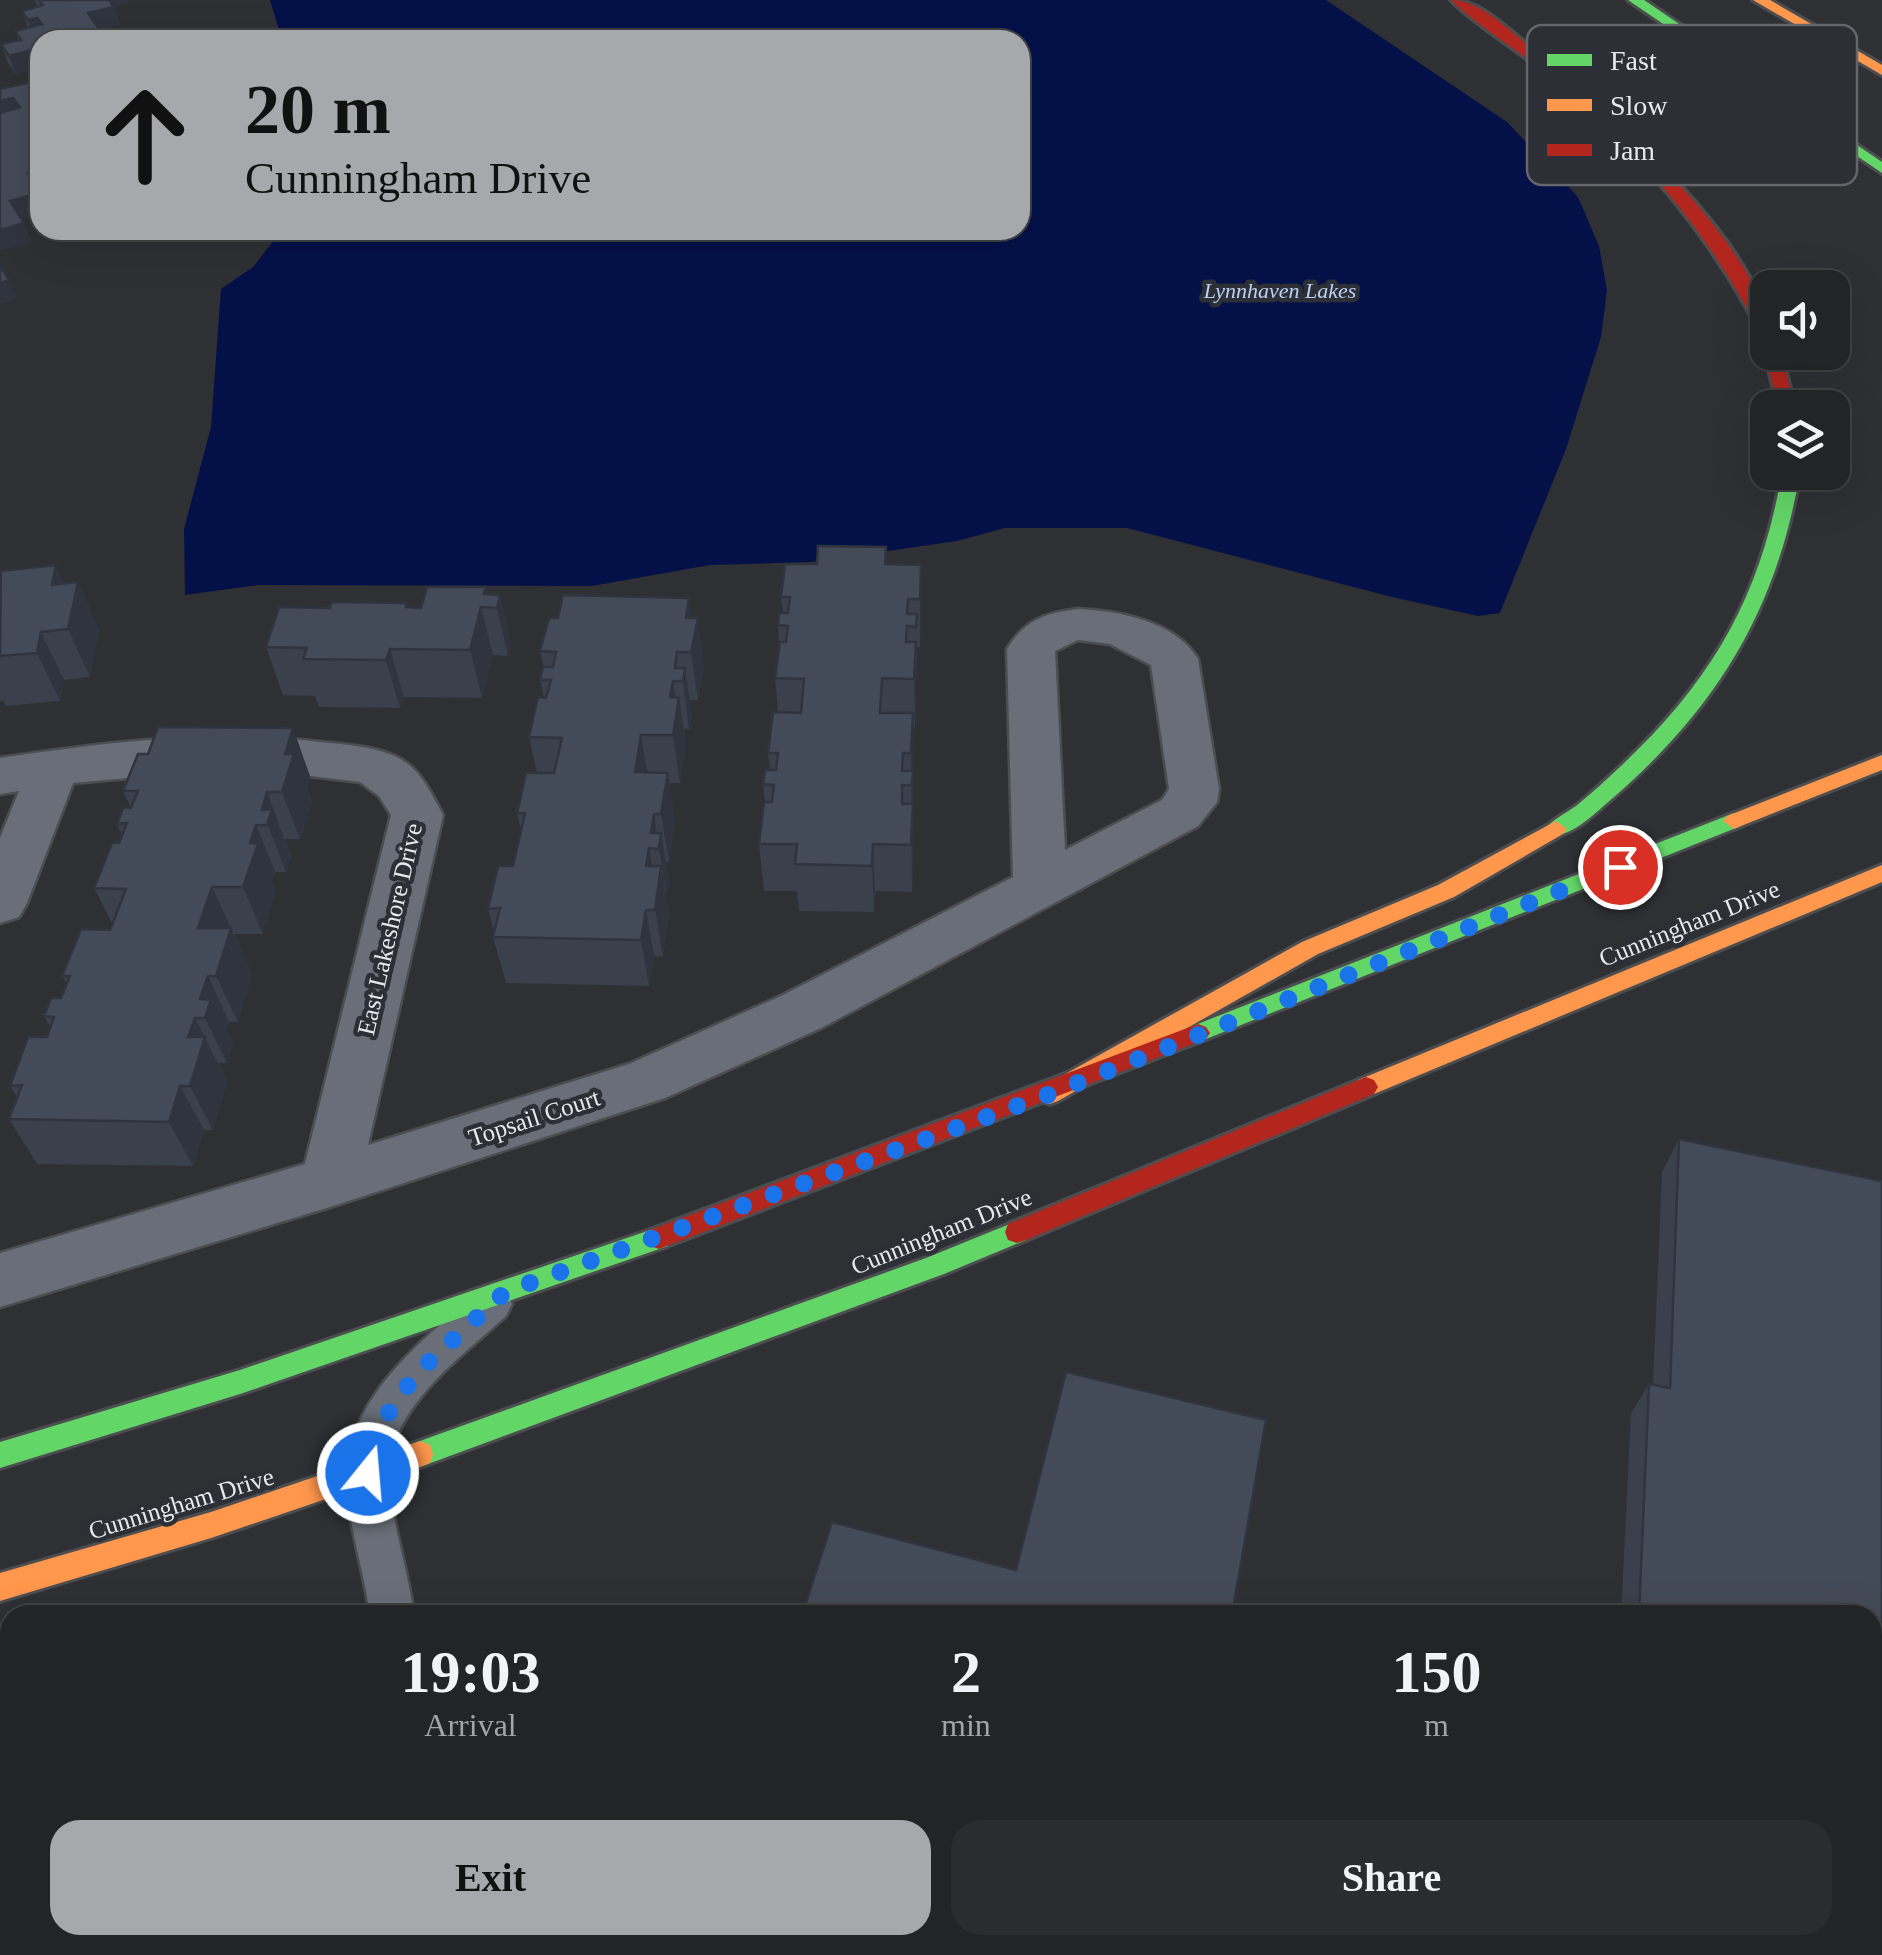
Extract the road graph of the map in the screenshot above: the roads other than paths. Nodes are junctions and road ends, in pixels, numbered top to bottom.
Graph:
1 (1458, 0) edge
2 (1635, 0) edge
3 (1762, 1) edge
4 (1672, 25) edge
5 (1675, 25) edge
6 (1803, 25) edge
7 (1810, 25) edge
8 (1857, 48) edge
9 (1527, 52) edge
10 (1857, 56) edge
11 (1882, 61) edge
12 (1882, 71) edge
13 (1857, 138) edge
14 (1857, 152) edge
15 (1882, 154) edge
16 (1882, 169) edge
17 (1671, 185) edge
18 (1750, 296) edge
19 (1789, 490) edge
20 (1882, 762) edge
21 (54, 767) junction
22 (0, 776) edge
23 (1882, 873) edge
24 (1040, 887) junction
25 (0, 903) edge
26 (1050, 1094) junction
27 (330, 1182) junction
28 (0, 1280) edge
29 (505, 1292) junction
30 (0, 1456) edge
31 (368, 1473) junction
32 (0, 1586) edge
33 (390, 1605) edge

1 - 9 main road
2 - 4 main road
2 - 5 main road
3 - 6 main road
3 - 7 main road
8 - 11 main road
10 - 12 main road
13 - 15 main road
14 - 16 main road
17 - 18 main road
19 - 26 main road
20 - 26 main road
21 - 22 street, East Lakeshore Drive
21 - 25 street
21 - 27 street, East Lakeshore Drive
23 - 31 main road, Cunningham Drive
24 - 24 street, Topsail Court
24 - 27 street, Topsail Court
26 - 29 main road
27 - 28 street, Topsail Court
29 - 30 main road
29 - 31 lane
31 - 32 main road, Cunningham Drive
31 - 33 lane

